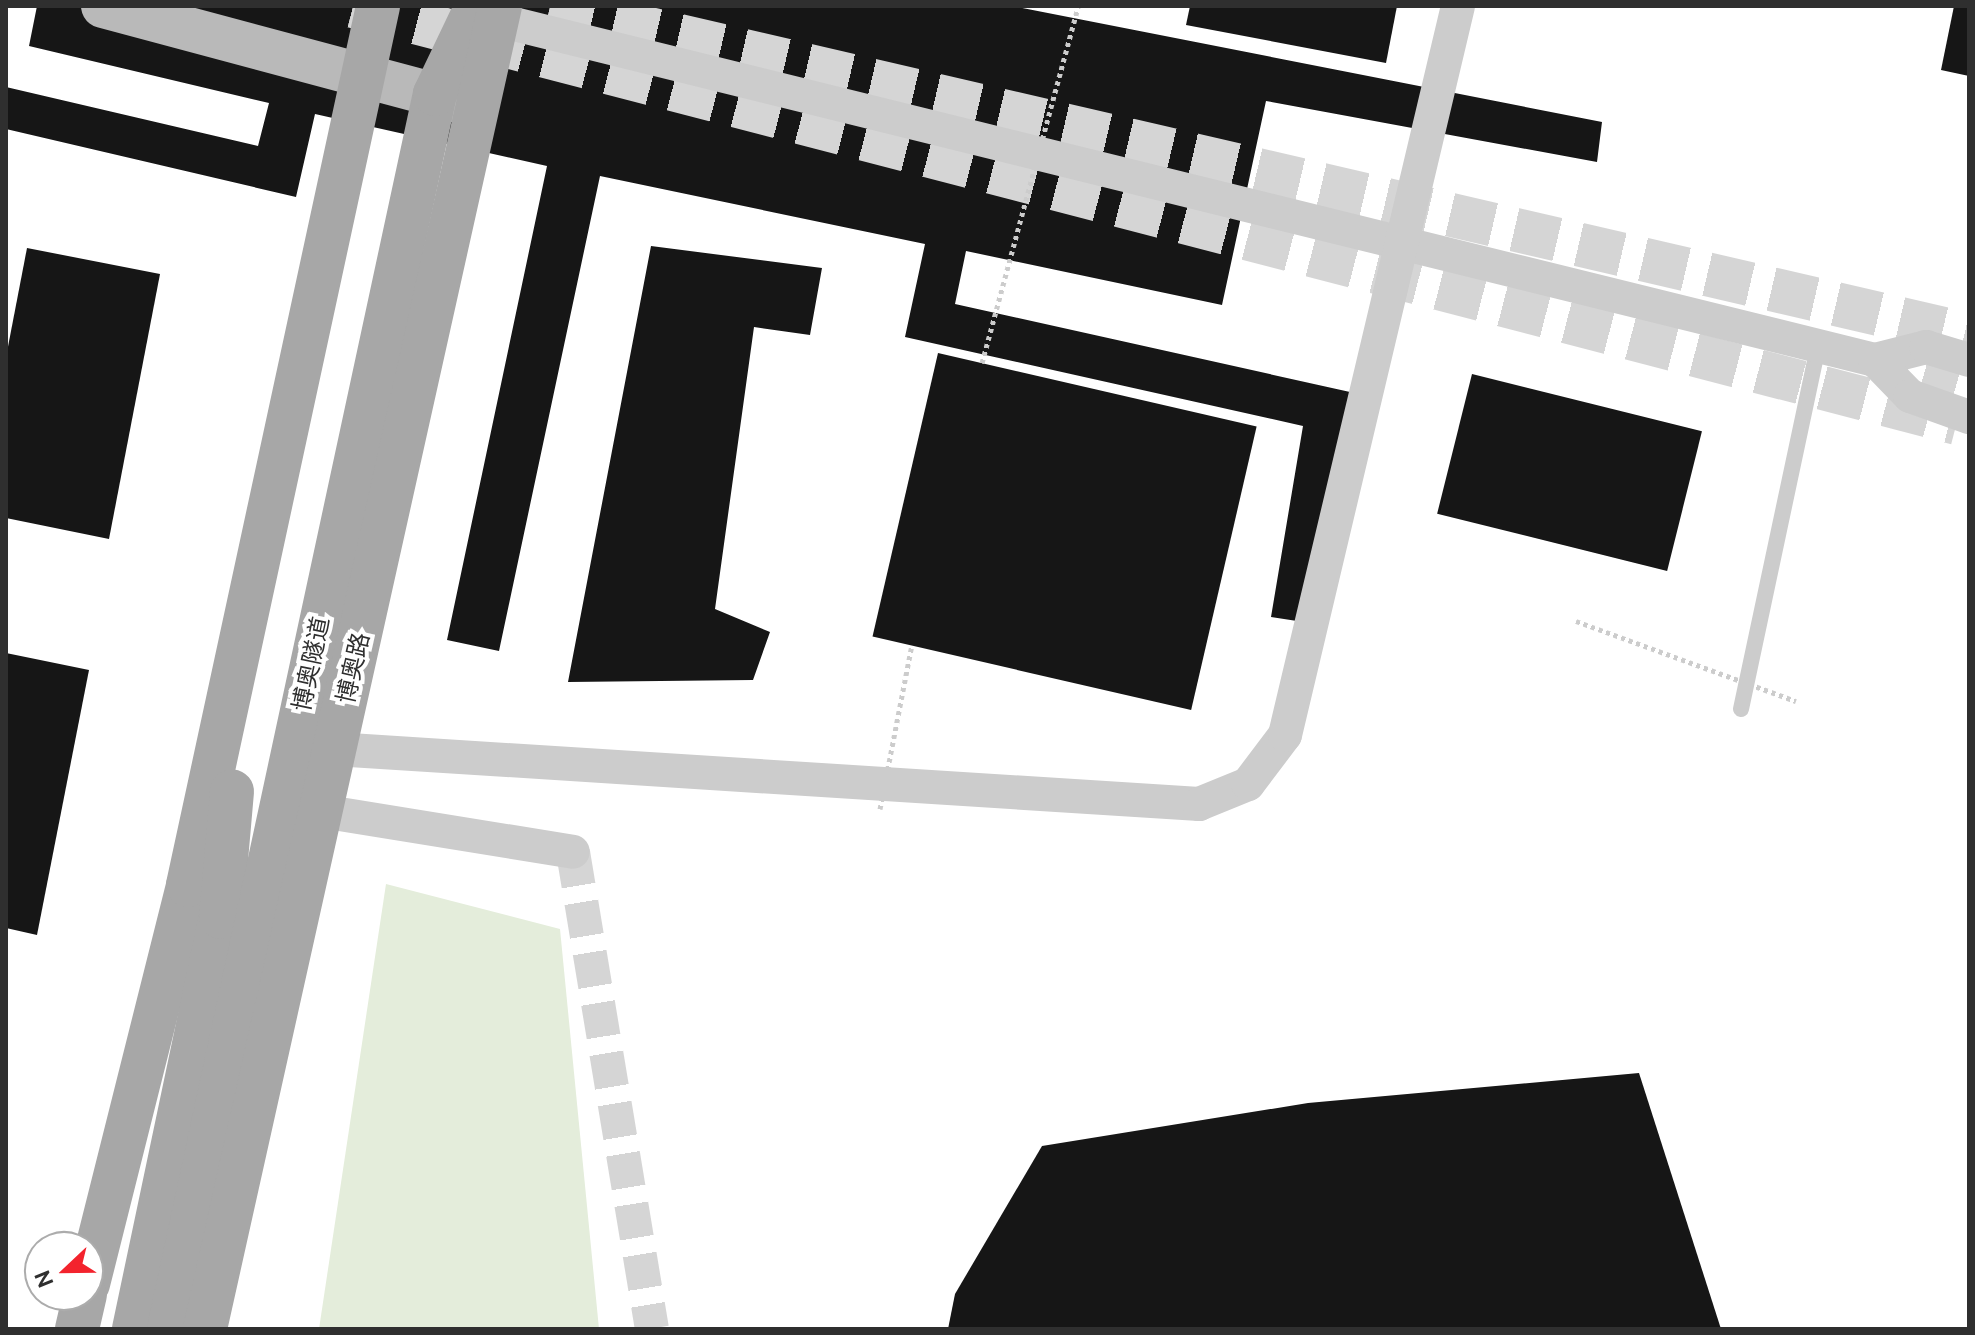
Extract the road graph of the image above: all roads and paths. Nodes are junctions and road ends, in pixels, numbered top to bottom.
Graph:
1 (103, 6) edge
2 (378, 6) edge
3 (1078, 6) edge
4 (1458, 6) edge
5 (492, 11) edge
6 (363, 71) junction
7 (435, 94) junction
8 (479, 108) junction
9 (1398, 237) junction
10 (1818, 346) junction
11 (1875, 360) junction
12 (1969, 360) edge
13 (982, 363) dead end
14 (1969, 417) edge
15 (251, 589) junction
16 (1576, 621) dead end
17 (912, 645) dead end
18 (1796, 701) dead end
19 (1741, 709) dead end
20 (334, 749) junction
21 (880, 809) dead end
22 (321, 811) junction
23 (573, 852) dead end
24 (101, 1231) edge
25 (134, 1329) edge
26 (169, 1329) edge
27 (205, 1329) edge

1 - 6 main road
2 - 6 main road
3 - 13 path, bridge
4 - 9 street
5 - 7 main road, 博奥隧道
5 - 8 main road, 博奥路
5 - 9 street
6 - 7 main road
6 - 15 main road
7 - 8 main road
7 - 26 main road, 博奥隧道
8 - 20 main road, 博奥路
9 - 10 street
9 - 20 street
10 - 11 street
10 - 19 lane
11 - 12 street
11 - 14 street
15 - 24 main road
15 - 25 main road
16 - 18 path, bridge
17 - 21 path, bridge
20 - 22 main road, 博奥路
22 - 23 street
22 - 27 main road, 博奥路

